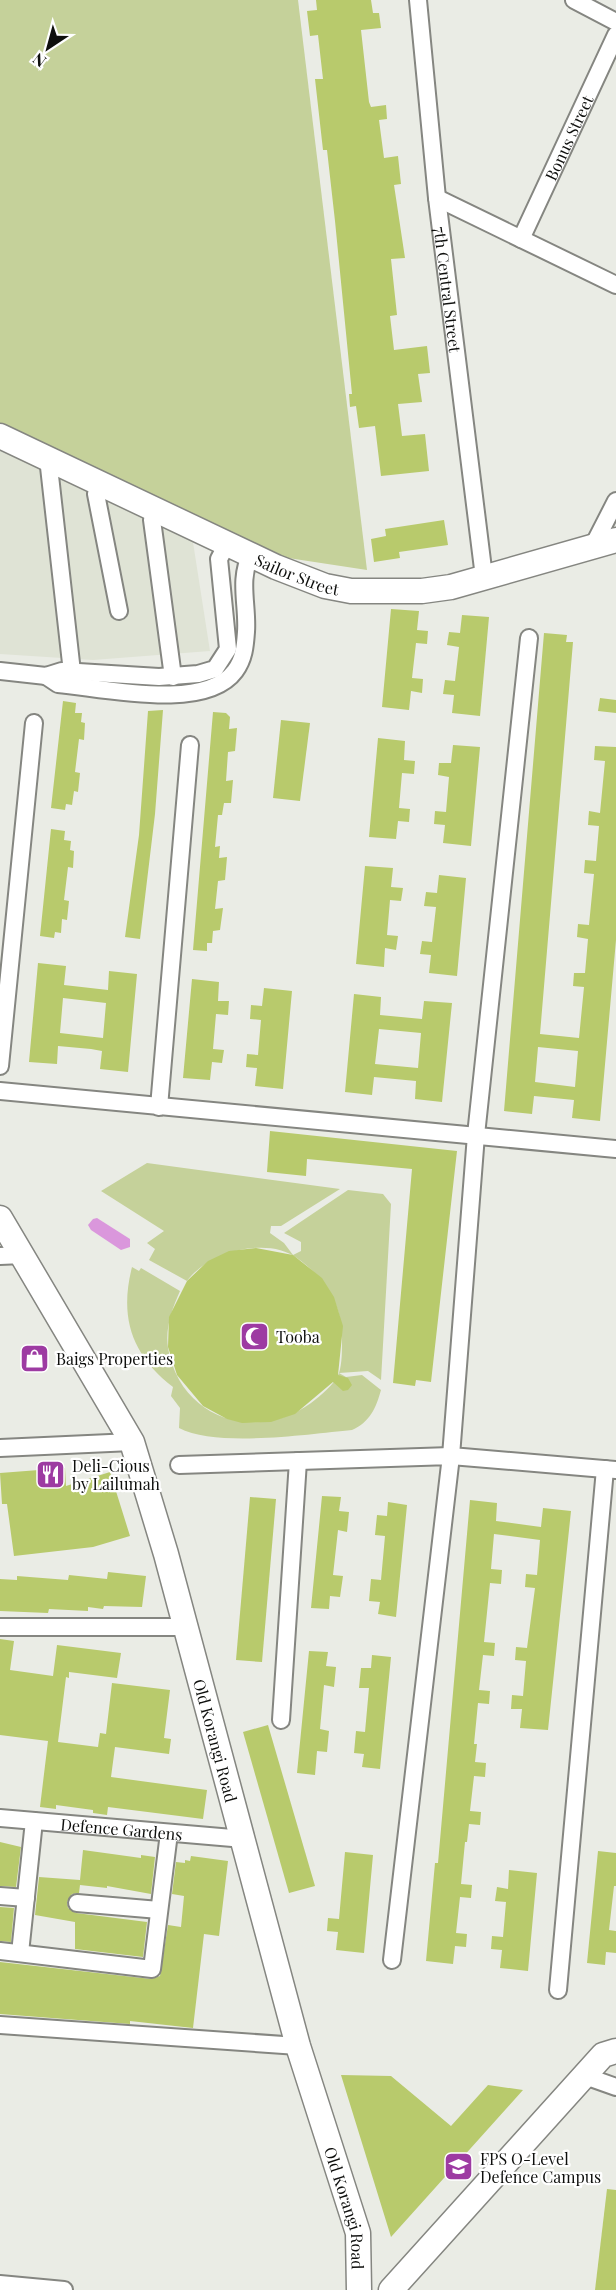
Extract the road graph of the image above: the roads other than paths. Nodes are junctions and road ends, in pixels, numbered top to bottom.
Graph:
1 (417, 0) edge
2 (574, 0) edge
3 (616, 22) edge
4 (616, 35) edge
5 (437, 198) junction
6 (521, 239) junction
7 (616, 285) edge
8 (0, 436) edge
9 (48, 458) junction
10 (101, 483) junction
11 (616, 501) edge
12 (156, 510) junction
13 (605, 542) edge
14 (227, 544) junction
15 (251, 555) junction
16 (484, 578) junction
17 (119, 611) dead end
18 (529, 638) dead end
19 (0, 671) edge
20 (72, 672) junction
21 (46, 676) junction
22 (173, 677) junction
23 (34, 723) dead end
24 (190, 745) dead end
25 (0, 1066) edge
26 (0, 1091) edge
27 (159, 1107) junction
28 (476, 1135) junction
29 (616, 1149) edge
30 (0, 1218) edge
31 (11, 1255) edge
32 (132, 1442) junction
33 (0, 1448) edge
34 (451, 1456) junction
35 (298, 1461) junction
36 (179, 1465) dead end
37 (610, 1470) edge
38 (0, 1627) edge
39 (185, 1627) junction
40 (281, 1720) dead end
41 (0, 1818) edge
42 (34, 1821) junction
43 (169, 1833) junction
44 (243, 1839) junction
45 (0, 1896) edge
46 (26, 1898) junction
47 (77, 1903) dead end
48 (159, 1910) junction
49 (0, 1951) edge
50 (20, 1953) junction
51 (392, 1960) dead end
52 (558, 1990) dead end
53 (0, 2025) edge
54 (298, 2046) junction
55 (616, 2051) edge
56 (585, 2076) junction
57 (616, 2087) edge
58 (0, 2284) edge
59 (64, 2290) edge
60 (359, 2290) edge
61 (391, 2290) edge

1 - 5 street, 7th Central Street
2 - 3 street
4 - 6 street, Bonus Street
5 - 6 street
5 - 16 street, 7th Central Street
6 - 7 street
8 - 9 street, Sailor Street
9 - 10 street, Sailor Street
9 - 20 street
10 - 12 street, Sailor Street
10 - 17 street
11 - 13 street
12 - 14 street, Sailor Street
12 - 22 street
13 - 16 street, Sailor Street
14 - 15 street, Sailor Street
14 - 22 street
15 - 16 street, Sailor Street
15 - 21 street
18 - 28 street
19 - 21 street
20 - 21 street
20 - 22 street
23 - 25 street
24 - 27 street
26 - 27 street
27 - 28 street
28 - 29 street
28 - 34 street
30 - 31 street, Old Korangi Road
31 - 32 street, Old Korangi Road
32 - 33 street
32 - 39 street, Old Korangi Road
34 - 35 street
34 - 37 street
34 - 51 street
35 - 36 street
35 - 40 street
37 - 52 street
38 - 39 street
39 - 44 street, Old Korangi Road
41 - 42 street, Defence Gardens
42 - 43 street, Defence Gardens
42 - 46 street
43 - 44 street, Defence Gardens
43 - 48 street
44 - 54 street, Old Korangi Road
45 - 46 street
46 - 50 street
47 - 48 street
48 - 50 street
49 - 50 street
53 - 54 street
54 - 60 street, Old Korangi Road
55 - 56 street
56 - 57 street
56 - 61 street
58 - 59 street

